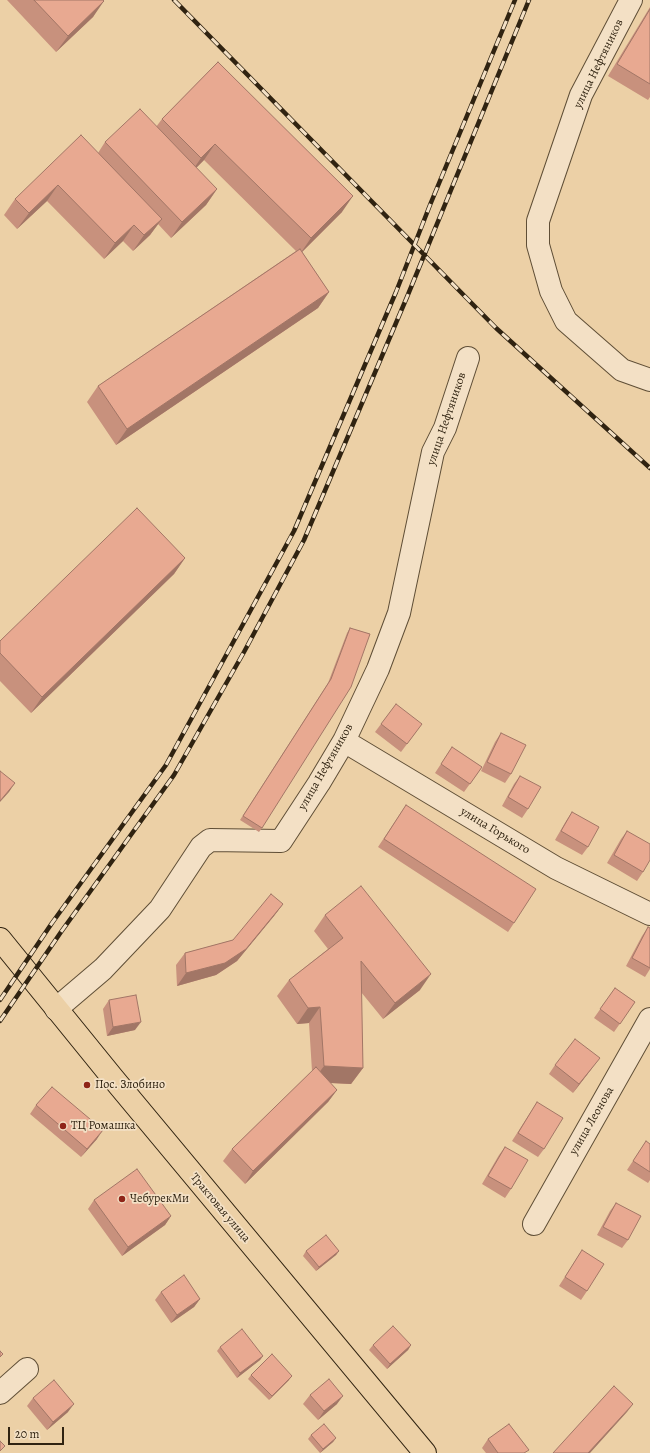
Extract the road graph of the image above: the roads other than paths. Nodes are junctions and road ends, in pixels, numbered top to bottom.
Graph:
1 (631, 0) edge
2 (468, 358) dead end
3 (650, 380) edge
4 (344, 741) junction
5 (650, 914) edge
6 (0, 939) edge
7 (0, 949) edge
8 (18, 961) junction
9 (56, 1009) junction
10 (650, 1019) edge
11 (534, 1224) dead end
12 (27, 1369) dead end
13 (0, 1393) edge
14 (425, 1453) edge

1 - 3 street, улица Нефтяников
2 - 4 street, улица Нефтяников
4 - 5 street, улица Горького
4 - 9 street, улица Нефтяников
6 - 8 highway, Трактовая улица
7 - 8 highway
8 - 9 highway, Трактовая улица
9 - 14 highway, Трактовая улица
10 - 11 street, улица Леонова
12 - 13 street

